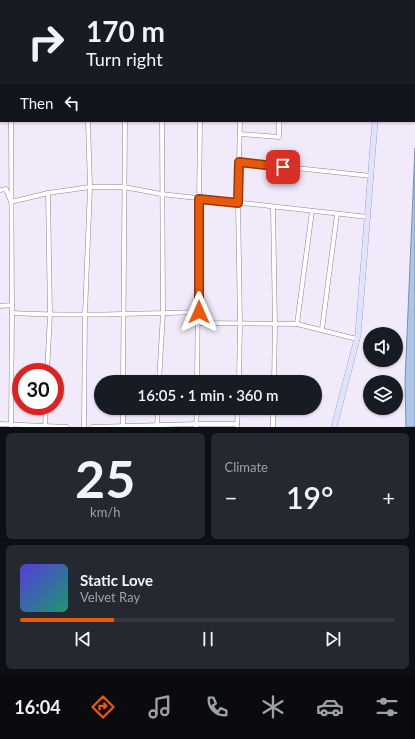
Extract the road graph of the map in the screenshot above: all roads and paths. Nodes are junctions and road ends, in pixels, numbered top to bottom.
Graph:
1 (11, 122) edge
2 (88, 122) edge
3 (125, 122) edge
4 (162, 122) edge
5 (200, 122) edge
6 (240, 122) edge
7 (279, 122) edge
8 (375, 122) edge
9 (240, 134) junction
10 (239, 162) junction
11 (371, 176) junction
12 (90, 187) junction
13 (124, 187) junction
14 (0, 190) edge
15 (48, 193) junction
16 (161, 194) junction
17 (199, 199) junction
18 (11, 202) junction
19 (238, 203) junction
20 (273, 207) junction
21 (312, 211) junction
22 (337, 214) junction
23 (368, 217) junction
24 (12, 305) junction
25 (0, 306) edge
26 (199, 312) junction
27 (12, 313) junction
28 (163, 313) junction
29 (50, 314) junction
30 (85, 314) junction
31 (124, 314) junction
32 (198, 323) junction
33 (240, 324) junction
34 (275, 324) junction
35 (297, 324) junction
36 (322, 330) junction
37 (357, 339) junction
38 (47, 363) edge
39 (123, 375) edge
40 (159, 375) edge
41 (197, 375) edge
42 (239, 375) edge
43 (274, 375) edge
44 (46, 415) edge
45 (123, 415) edge
46 (158, 415) edge
47 (197, 415) edge
48 (238, 415) edge
49 (273, 415) edge
50 (0, 424) edge
51 (196, 425) edge
52 (11, 426) edge
53 (123, 426) edge
54 (157, 426) edge
55 (237, 426) edge
56 (45, 427) edge
57 (67, 427) edge
58 (84, 427) edge
59 (92, 427) edge
60 (272, 427) edge
61 (334, 427) edge

1 - 18 street
2 - 12 street
3 - 13 street
4 - 16 street
5 - 17 street
6 - 9 street
7 - 9 street
8 - 11 street
9 - 10 street
10 - 11 street
10 - 19 street
11 - 23 street
12 - 13 street
12 - 15 street
12 - 30 street
13 - 16 street
13 - 31 street
14 - 18 street
15 - 18 street
15 - 29 street
16 - 17 street
16 - 28 street
17 - 19 street
17 - 26 street
18 - 24 street
19 - 20 street
19 - 33 street
20 - 21 street
20 - 34 street
21 - 22 street
21 - 35 street
22 - 23 street
22 - 36 street
23 - 37 street
24 - 25 street
24 - 27 street
26 - 28 street
26 - 32 street
27 - 29 street
27 - 52 street
28 - 31 street
28 - 40 street
29 - 30 street
29 - 38 street
30 - 31 street
30 - 58 street
31 - 39 street
32 - 33 street
32 - 41 street
33 - 34 street
33 - 42 street
34 - 35 street
34 - 43 street
35 - 36 street
36 - 37 street
37 - 61 street
44 - 56 street
45 - 53 street
46 - 54 street
47 - 51 street
48 - 55 street
49 - 60 street
50 - 52 street
51 - 54 street
51 - 55 street
52 - 56 street
53 - 54 street
53 - 59 street
56 - 57 street

